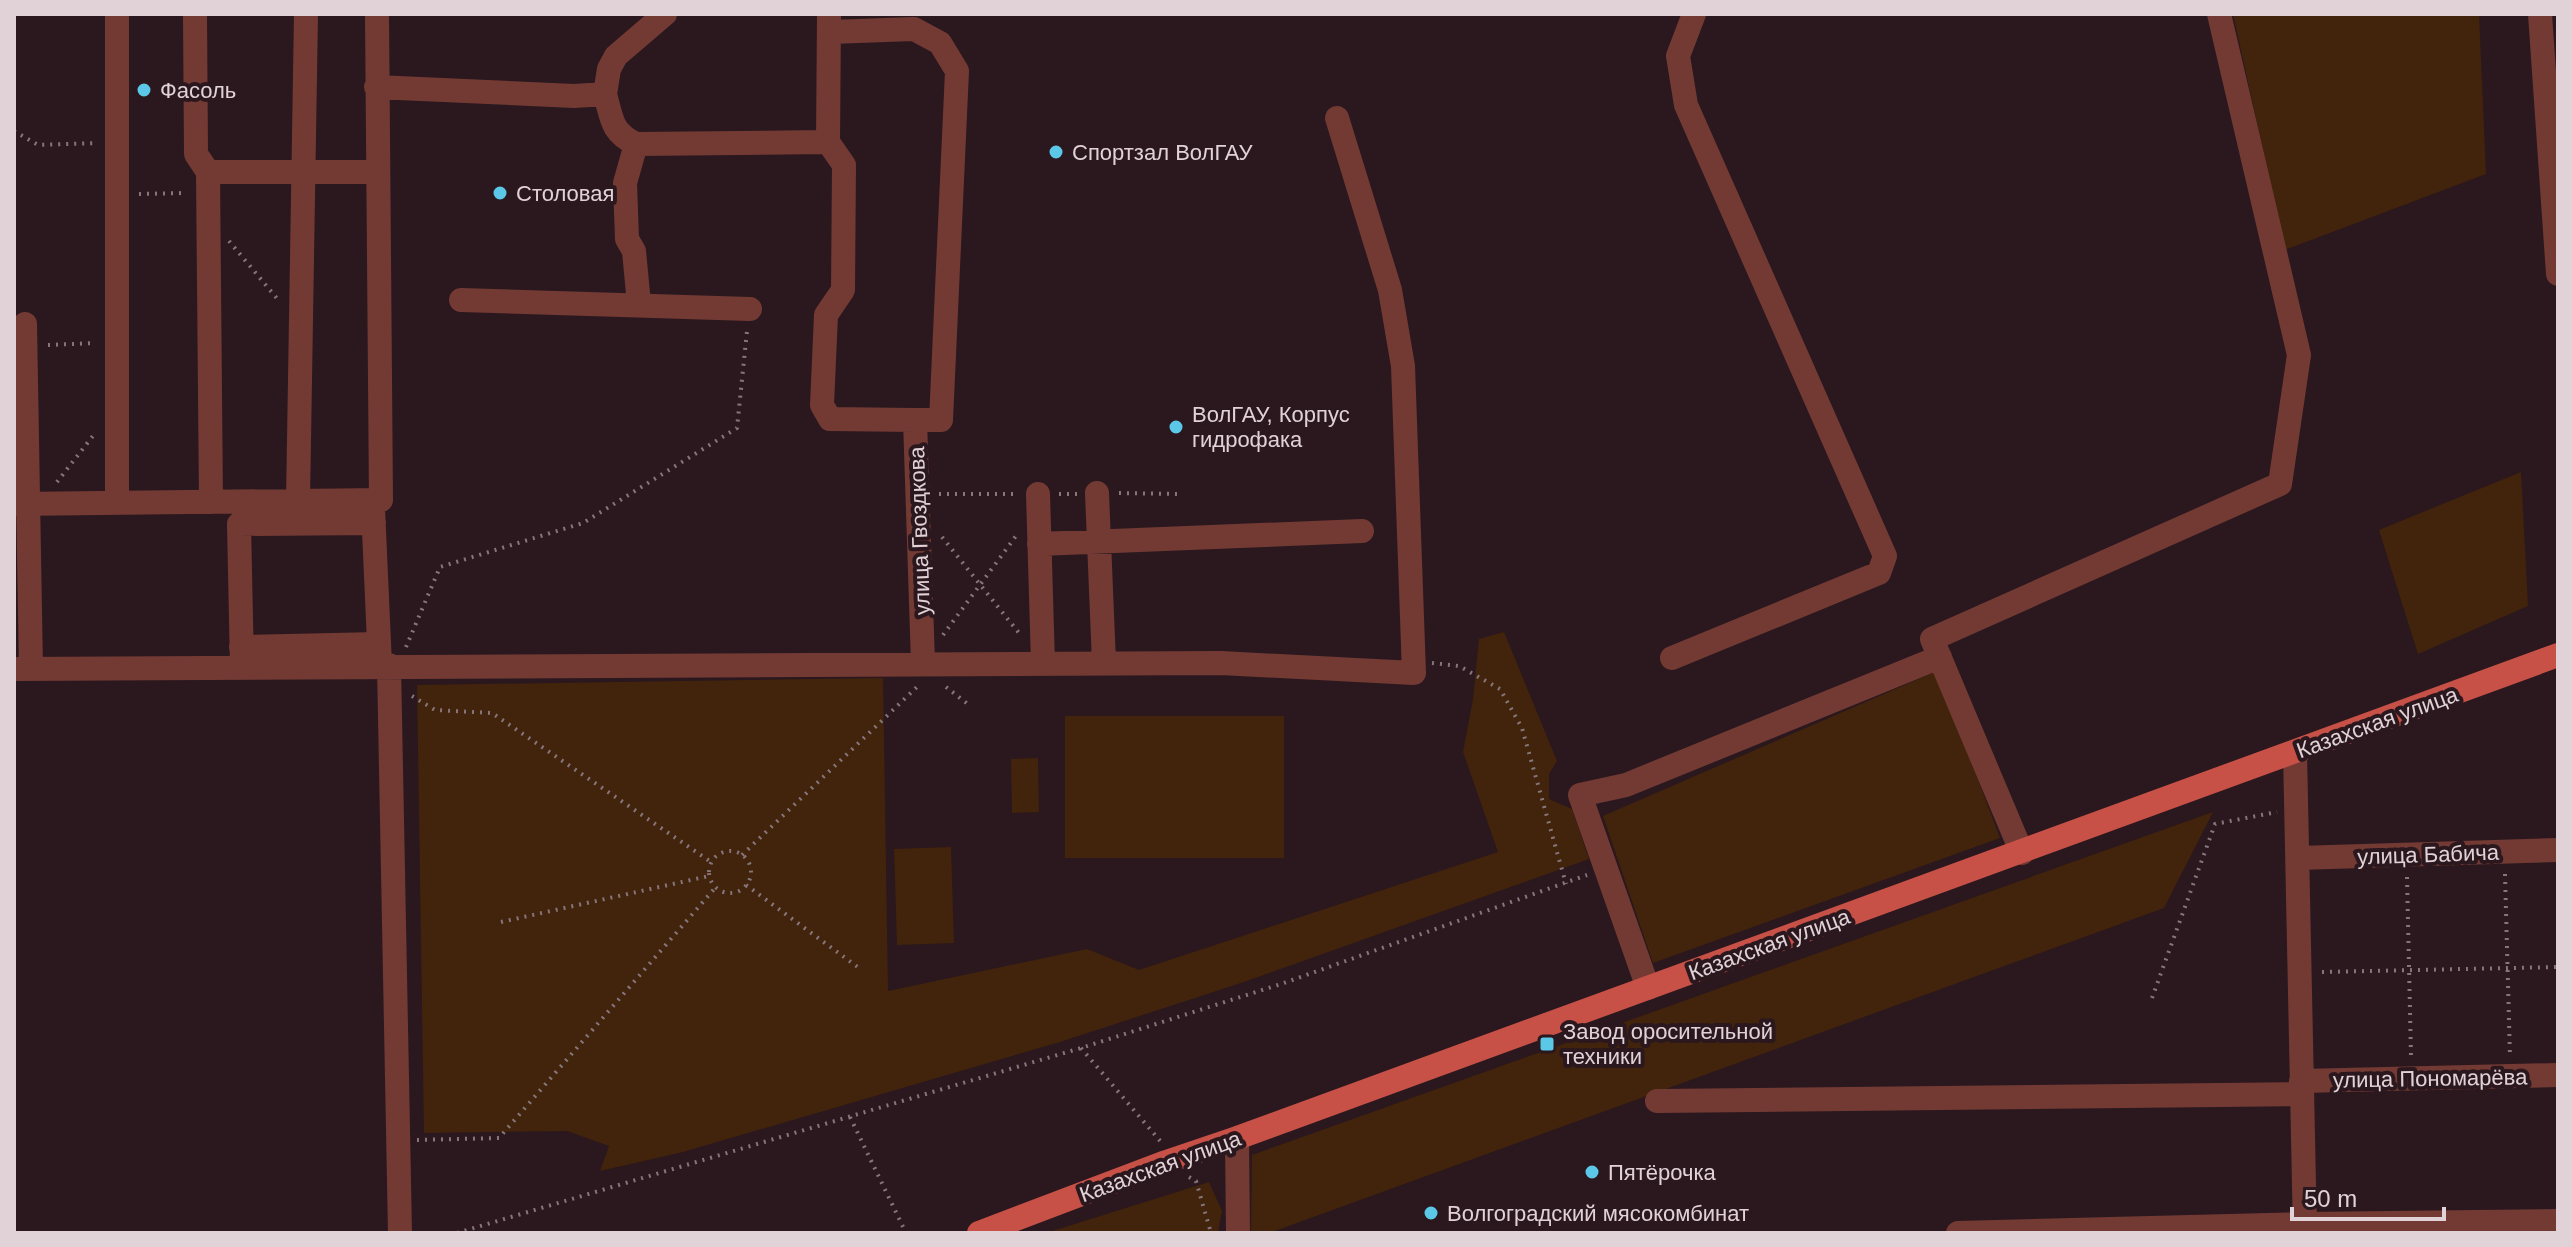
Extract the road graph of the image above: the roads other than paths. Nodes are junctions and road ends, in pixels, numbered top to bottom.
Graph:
1 (117, 14) edge
2 (195, 14) edge
3 (306, 14) edge
4 (377, 14) edge
5 (665, 14) edge
6 (1694, 14) edge
7 (2219, 14) edge
8 (2540, 14) edge
9 (829, 23) edge
10 (376, 87) junction
11 (605, 94) junction
12 (1337, 118) dead end
13 (828, 142) junction
14 (636, 144) junction
15 (302, 172) junction
16 (377, 172) junction
17 (208, 193) junction
18 (2558, 274) edge
19 (461, 300) dead end
20 (639, 304) junction
21 (750, 309) road end
22 (25, 335) road end
23 (915, 420) junction
24 (1097, 493) dead end
25 (1038, 500) road end
26 (298, 501) junction
27 (211, 502) junction
28 (117, 503) junction
29 (27, 504) edge
30 (374, 511) junction
31 (1362, 531) dead end
32 (1098, 542) junction
33 (1039, 544) junction
34 (2558, 655) edge
35 (241, 657) junction
36 (1940, 657) junction
37 (1672, 658) dead end
38 (1043, 663) junction
39 (1104, 663) junction
40 (387, 664) junction
41 (22, 669) edge
42 (926, 670) junction
43 (2295, 752) junction
44 (2558, 850) edge
45 (2022, 853) junction
46 (2298, 858) junction
47 (1648, 988) junction
48 (2558, 1075) edge
49 (2301, 1088) junction
50 (1657, 1101) dead end
51 (1237, 1138) junction
52 (2558, 1221) edge
53 (2304, 1228) edge
54 (2196, 1230) edge
55 (400, 1233) edge
56 (979, 1233) edge
57 (1238, 1233) edge
58 (1958, 1233) edge

1 - 28 street
2 - 17 street
3 - 15 street
4 - 10 street
5 - 11 street
6 - 37 street
7 - 36 street
8 - 18 street
9 - 13 street, улица Гвоздкова
9 - 23 street
10 - 11 street
10 - 16 street
11 - 14 street
12 - 39 street
13 - 14 street
13 - 23 street, улица Гвоздкова
14 - 20 street
15 - 16 street
15 - 17 street
15 - 26 street
16 - 30 street
17 - 27 street
19 - 20 street
20 - 21 street
22 - 29 street
23 - 42 street, улица Гвоздкова
24 - 32 street
25 - 33 street
26 - 27 street
26 - 30 street
27 - 28 street
28 - 29 street
29 - 41 street
30 - 35 street
30 - 40 street
31 - 32 street
32 - 33 street
32 - 39 street
33 - 38 street
34 - 43 main road, Казахская улица
35 - 40 street
35 - 41 street
36 - 45 street
36 - 47 street
38 - 39 street
38 - 42 street
40 - 42 street
40 - 55 street
43 - 45 main road, Казахская улица
43 - 46 street
44 - 46 street, улица Бабича
45 - 47 main road, Казахская улица
46 - 49 street
47 - 51 main road, Казахская улица
48 - 49 street, улица Пономарёва
49 - 50 street, улица Пономарёва
49 - 53 street
51 - 56 main road, Казахская улица
51 - 57 street
52 - 53 street
53 - 54 street
54 - 58 street

